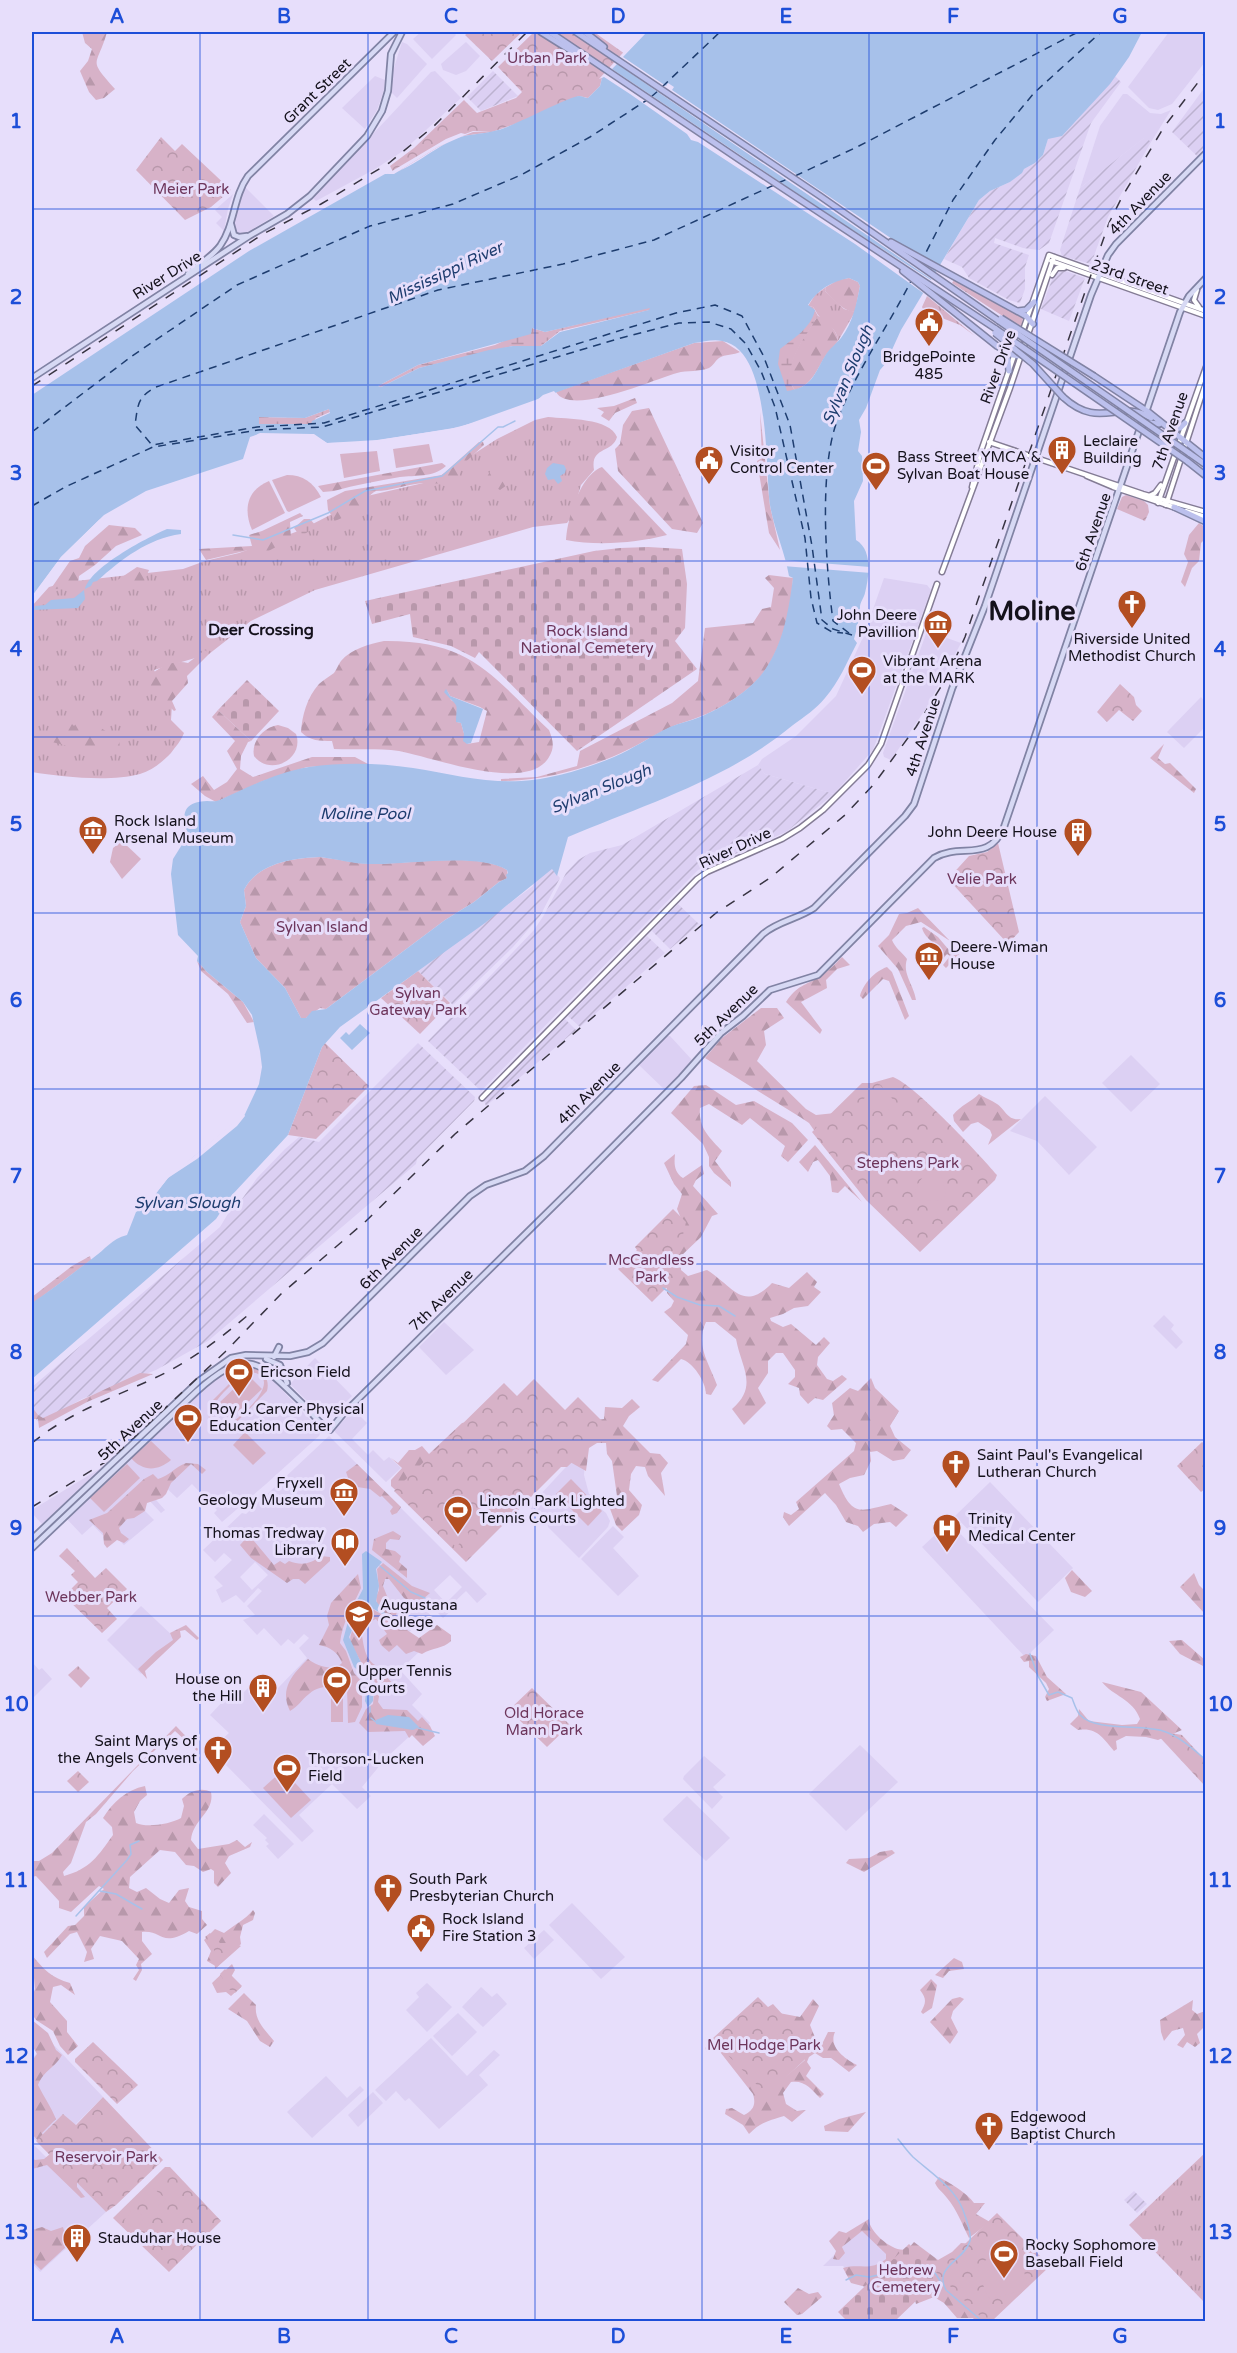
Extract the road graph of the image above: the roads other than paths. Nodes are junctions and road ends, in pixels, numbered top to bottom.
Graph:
1 (394, 32) edge
2 (402, 32) edge
3 (541, 32) edge
4 (550, 32) edge
5 (576, 32) edge
6 (585, 32) edge
7 (616, 58) junction
8 (607, 70) junction
9 (1206, 153) edge
10 (231, 222) junction
11 (869, 230) junction
12 (249, 236) junction
13 (883, 254) junction
14 (1051, 259) junction
15 (1071, 269) junction
16 (1100, 276) junction
17 (184, 278) junction
18 (1205, 279) edge
19 (1042, 298) junction
20 (1034, 302) junction
21 (1184, 306) junction
22 (1206, 310) edge
23 (1015, 311) junction
24 (1206, 316) edge
25 (1028, 318) junction
26 (1000, 320) junction
27 (1033, 324) junction
28 (995, 331) junction
29 (997, 346) junction
30 (1018, 356) junction
31 (1206, 367) edge
32 (1010, 371) junction
33 (32, 378) edge
34 (1206, 382) edge
35 (1146, 413) junction
36 (1185, 423) junction
37 (1159, 424) junction
38 (1141, 426) junction
39 (1168, 427) junction
40 (1180, 437) junction
41 (987, 441) junction
42 (1186, 443) junction
43 (1176, 450) junction
44 (1036, 458) junction
45 (1206, 458) edge
46 (1206, 465) edge
47 (1167, 475) junction
48 (1206, 476) edge
49 (1120, 488) junction
50 (1149, 496) junction
51 (1159, 500) junction
52 (1167, 503) junction
53 (1174, 507) joint
54 (1206, 512) edge
55 (1206, 519) edge
56 (942, 572) dead end
57 (937, 584) dead end
58 (937, 856) joint
59 (482, 1098) dead end
60 (540, 1159) joint
61 (571, 1189) joint
62 (279, 1347) dead end
63 (255, 1356) junction
64 (274, 1357) junction
65 (244, 1363) joint
66 (286, 1383) dead end
67 (32, 1539) edge
68 (32, 1548) edge

1 - 10 main road, Grant Street
2 - 12 main road, River Drive
3 - 8 highway
4 - 8 highway
5 - 7 highway
6 - 7 highway
7 - 11 highway
8 - 13 highway
9 - 16 main road, 4th Avenue
10 - 12 main road
10 - 17 main road, Grant Street
11 - 23 highway
11 - 26 highway
12 - 17 main road, River Drive
13 - 28 highway
13 - 29 highway
14 - 15 main road, 23rd Street
14 - 16 main road, 23rd Street
14 - 19 main road, River Drive
14 - 20 main road, River Drive
15 - 16 main road, 23rd Street
15 - 19 main road
16 - 21 main road, 23rd Street
16 - 44 main road, 4th Avenue
17 - 33 main road, River Drive
18 - 21 main road, 6th Avenue
18 - 22 main road
19 - 27 main road, River Drive
20 - 23 highway
20 - 25 main road, River Drive
21 - 22 main road, 23rd Street
21 - 24 main road, 23rd Street
21 - 35 main road, 6th Avenue
23 - 25 highway
25 - 27 highway
25 - 30 main road, River Drive
26 - 35 highway, bridge
26 - 46 highway, bridge
27 - 30 main road, River Drive
28 - 35 highway, bridge
28 - 48 highway, bridge
29 - 30 highway
29 - 32 highway
30 - 32 main road, River Drive
30 - 41 main road, River Drive
31 - 36 main road, 7th Avenue
32 - 41 main road, River Drive
34 - 42 main road, 7th Avenue
35 - 37 highway
35 - 38 main road, 6th Avenue
35 - 39 highway
36 - 39 highway
36 - 40 main road, 7th Avenue
37 - 38 highway
37 - 43 highway
38 - 49 main road, 6th Avenue
39 - 40 highway
40 - 42 highway
40 - 43 main road, 7th Avenue
41 - 44 main road
41 - 56 main road, River Drive
42 - 45 highway
42 - 52 main road, 7th Avenue
43 - 47 main road, 7th Avenue
44 - 49 main road
44 - 60 main road, 4th Avenue
47 - 50 main road
47 - 51 main road, 7th Avenue
49 - 50 main road
49 - 51 main road
49 - 58 main road, 6th Avenue
50 - 51 main road
51 - 52 main road
52 - 53 main road
52 - 54 main road
53 - 55 highway
57 - 59 main road, River Drive
58 - 61 main road, 5th Avenue
60 - 64 main road, 6th Avenue
61 - 65 main road, 7th Avenue
62 - 64 main road
63 - 64 main road, 6th Avenue
63 - 66 main road
63 - 67 main road, 5th Avenue
65 - 68 main road, 5th Avenue

